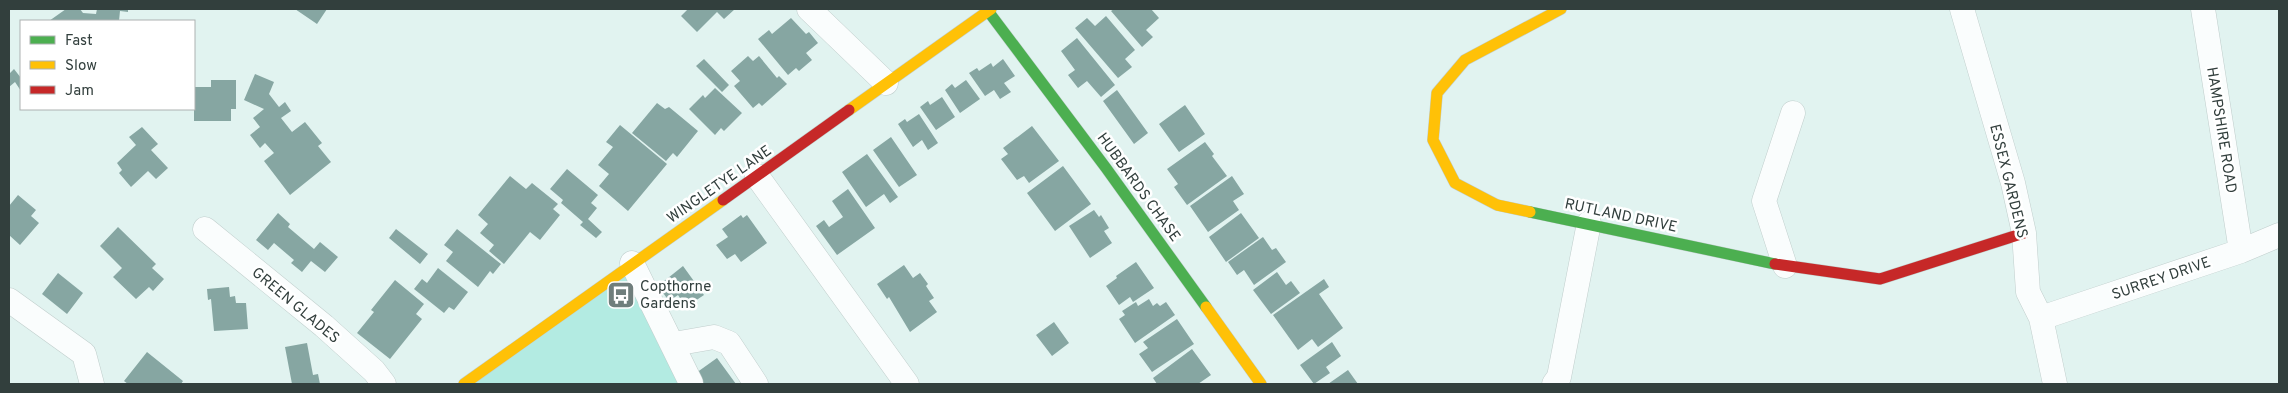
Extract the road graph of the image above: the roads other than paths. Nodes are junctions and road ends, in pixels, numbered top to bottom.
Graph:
1 (809, 9) edge
2 (1561, 9) edge
3 (1962, 9) edge
4 (2203, 9) edge
5 (990, 10) edge
6 (886, 83) junction
7 (1793, 113) dead end
8 (757, 176) junction
9 (1589, 223) junction
10 (205, 229) dead end
11 (2024, 233) junction
12 (2279, 235) edge
13 (2241, 251) junction
14 (632, 264) junction
15 (1785, 266) junction
16 (9, 300) edge
17 (2041, 318) junction
18 (674, 344) junction
19 (691, 383) dead end
20 (92, 384) edge
21 (384, 384) edge
22 (464, 384) edge
23 (756, 384) edge
24 (907, 384) edge
25 (1261, 384) edge
26 (1554, 384) edge
27 (2055, 384) edge

1 - 6 street
2 - 9 street, RUTLAND DRIVE
3 - 11 street, ESSEX GARDENS
4 - 13 street, HAMPSHIRE ROAD
5 - 6 street, WINGLETYE LANE
5 - 25 street, HUBBARDS CHASE
6 - 8 street, WINGLETYE LANE
7 - 15 street
8 - 14 street, WINGLETYE LANE
8 - 24 street
9 - 15 street, RUTLAND DRIVE
9 - 26 street
10 - 21 street, GREEN GLADES
11 - 15 street, RUTLAND DRIVE
11 - 17 street, ESSEX GARDENS
12 - 13 street, SURREY DRIVE
13 - 17 street, SURREY DRIVE
14 - 18 street
14 - 22 street, WINGLETYE LANE
16 - 20 street
17 - 27 street, ESSEX GARDENS
18 - 19 street
18 - 23 street

